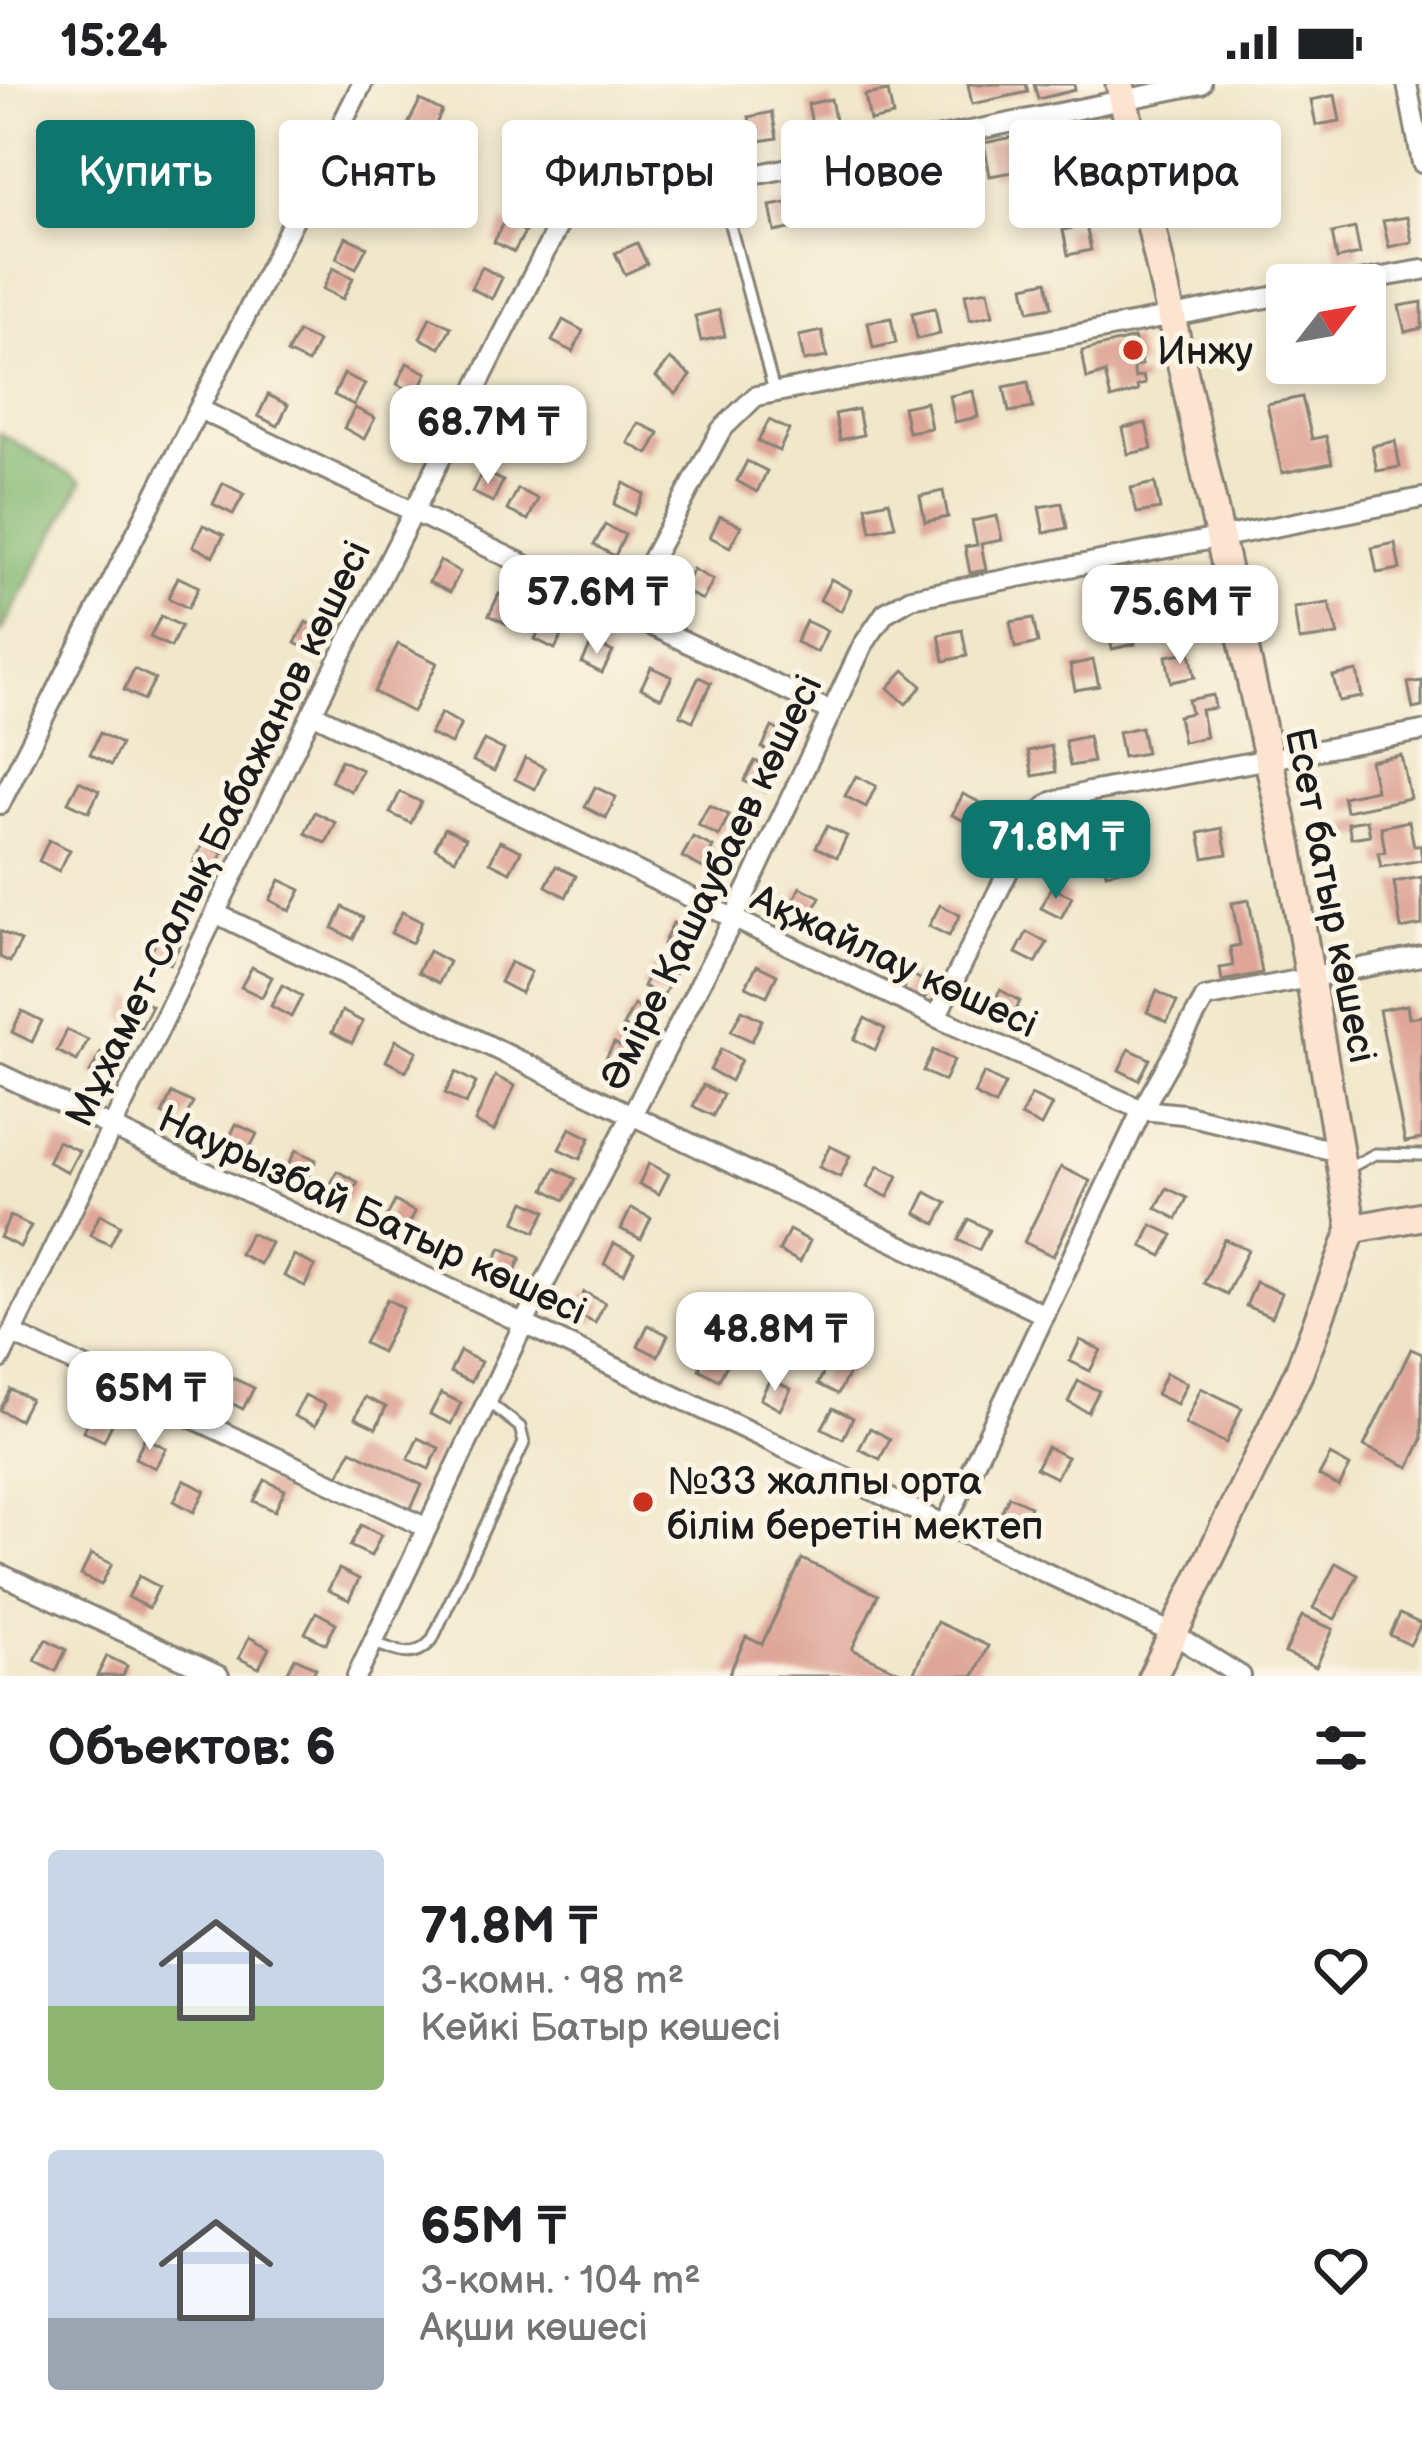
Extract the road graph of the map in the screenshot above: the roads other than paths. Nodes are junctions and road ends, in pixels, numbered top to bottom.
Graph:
1 (362, 84) edge
2 (1201, 84) edge
3 (1407, 84) edge
4 (1121, 91) edge
5 (1422, 163) edge
6 (757, 173) edge
7 (557, 228) edge
8 (731, 228) edge
9 (1422, 270) edge
10 (1386, 276) edge
11 (1266, 298) edge
12 (1172, 314) junction
13 (774, 392) junction
14 (200, 409) junction
15 (1422, 499) edge
16 (413, 510) junction
17 (1220, 538) junction
18 (623, 614) junction
19 (830, 711) junction
20 (312, 713) junction
21 (1422, 730) edge
22 (1268, 760) junction
23 (0, 804) edge
24 (217, 914) junction
25 (733, 920) junction
26 (1422, 956) edge
27 (1311, 978) junction
28 (936, 1017) junction
29 (0, 1074) edge
30 (1142, 1110) junction
31 (634, 1114) junction
32 (110, 1126) junction
33 (1422, 1155) edge
34 (1341, 1161) junction
35 (1422, 1216) edge
36 (1352, 1229) junction
37 (1045, 1316) junction
38 (525, 1321) junction
39 (13, 1334) junction
40 (0, 1359) edge
41 (487, 1401) junction
42 (425, 1527) junction
43 (944, 1527) junction
44 (0, 1574) edge
45 (1172, 1633) junction
46 (372, 1642) junction
47 (219, 1676) edge
48 (357, 1676) edge
49 (1153, 1676) edge
50 (1241, 1676) edge

1 - 14 street
2 - 4 street, Мұхамет-Салық Бабажанов көшесі
3 - 5 street
4 - 6 street, Мұхамет-Салық Бабажанов көшесі
4 - 12 street, Есет батыр көшесі
7 - 16 street, Мұхамет-Салық Бабажанов көшесі
8 - 13 lane
9 - 10 street
11 - 12 street
12 - 13 street
12 - 17 street, Есет батыр көшесі
13 - 18 street
14 - 16 street
14 - 23 street
15 - 17 street, Әміре Қашаубаев көшесі
16 - 18 street
16 - 20 street, Мұхамет-Салық Бабажанов көшесі
17 - 19 street, Әміре Қашаубаев көшесі
17 - 22 street, Есет батыр көшесі
18 - 19 street
19 - 25 street, Әміре Қашаубаев көшесі
20 - 24 street, Мұхамет-Салық Бабажанов көшесі
20 - 25 street, Ақжайлау көшесі
21 - 22 street
22 - 27 street, Есет батыр көшесі
22 - 28 street
24 - 31 street
24 - 32 street, Мұхамет-Салық Бабажанов көшесі
25 - 28 street, Ақжайлау көшесі
25 - 31 street, Әміре Қашаубаев көшесі
26 - 27 street
27 - 30 street
27 - 34 street, Есет батыр көшесі
28 - 30 street, Ақжайлау көшесі
29 - 32 street, Наурызбай Батыр көшесі
30 - 34 street, Ақжайлау көшесі
30 - 37 street
31 - 37 street
31 - 38 street, Әміре Қашаубаев көшесі
32 - 38 street, Наурызбай Батыр көшесі
32 - 39 street, Мұхамет-Салық Бабажанов көшесі
33 - 34 lane
34 - 36 street, Есет батыр көшесі
35 - 36 street
36 - 45 street
37 - 43 street
38 - 41 street, Әміре Қашаубаев көшесі
38 - 43 street, Наурызбай Батыр көшесі
39 - 40 street, Мұхамет-Салық Бабажанов көшесі
39 - 42 street
41 - 42 street, Әміре Қашаубаев көшесі
41 - 46 lane
42 - 46 street, Әміре Қашаубаев көшесі
43 - 45 street, Наурызбай Батыр көшесі
44 - 47 street
45 - 49 street
45 - 50 street, Наурызбай Батыр көшесі
46 - 48 street, Әміре Қашаубаев көшесі

